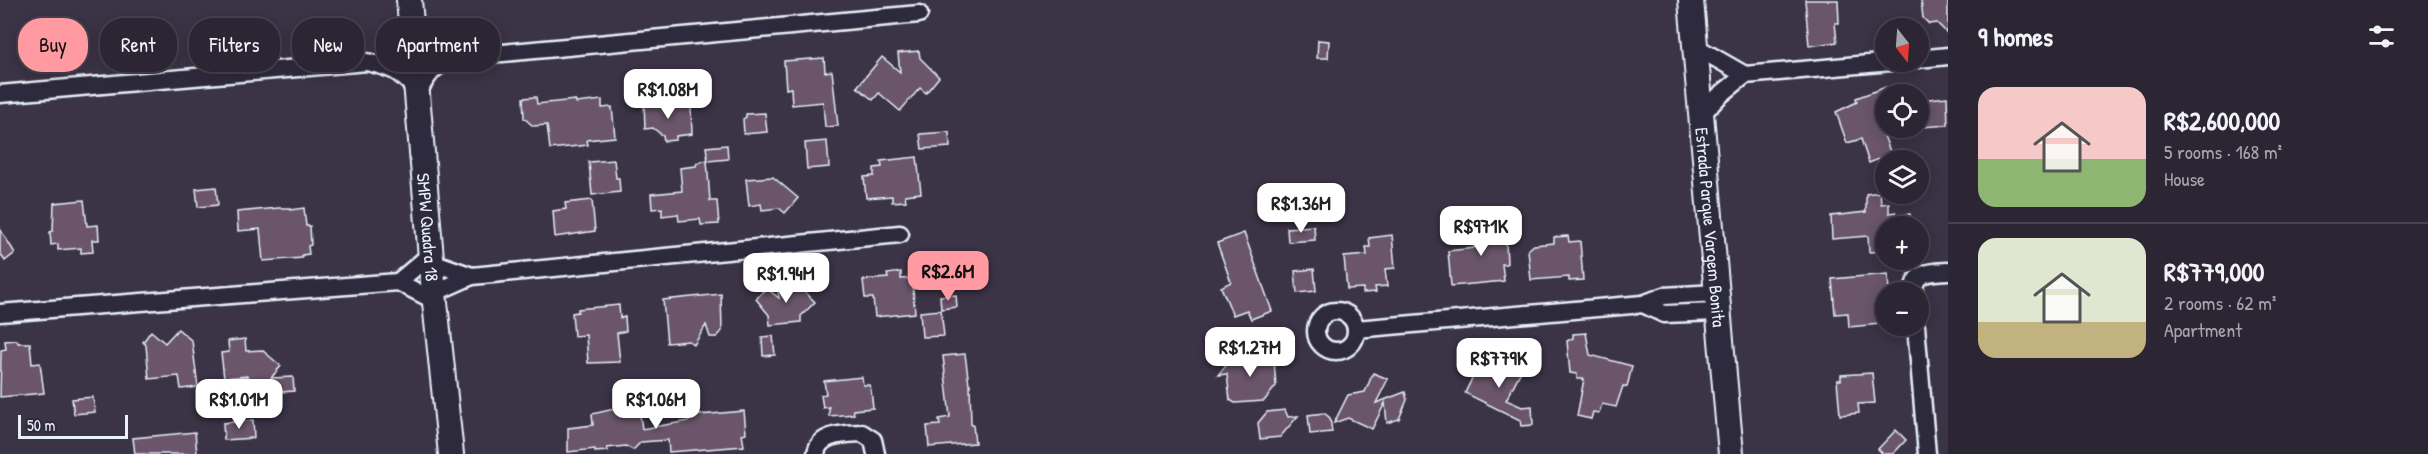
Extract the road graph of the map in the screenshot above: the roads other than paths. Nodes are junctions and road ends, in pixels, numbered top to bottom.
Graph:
1 (409, 0) edge
2 (1691, 0) edge
3 (919, 14) dead end
4 (1695, 47) junction
5 (1948, 56) edge
6 (1929, 58) edge
7 (1875, 63) edge
8 (1745, 75) junction
9 (418, 92) junction
10 (0, 94) edge
11 (1702, 114) junction
12 (900, 234) dead end
13 (431, 258) junction
14 (1948, 271) edge
15 (472, 276) junction
16 (398, 282) junction
17 (1916, 282) edge
18 (435, 297) junction
19 (1717, 302) junction
20 (0, 313) edge
21 (1356, 329) dead end
22 (1917, 336) edge
23 (451, 454) edge
24 (816, 454) edge
25 (876, 454) edge
26 (1731, 454) edge
27 (1927, 454) edge

1 - 9 street, SMPW Quadra 18
2 - 4 street, Estrada Parque Vargem Bonita
3 - 9 street
4 - 8 street
4 - 11 street, Estrada Parque Vargem Bonita
5 - 6 street
7 - 8 street
8 - 11 street
9 - 10 street
9 - 13 street, SMPW Quadra 18
11 - 19 street, Estrada Parque Vargem Bonita
12 - 15 street
13 - 15 street
13 - 16 street
13 - 18 street, SMPW Quadra 18
14 - 17 street
15 - 18 street
16 - 18 street
16 - 20 street
18 - 23 street, SMPW Quadra 18
19 - 21 street
19 - 26 street, Estrada Parque Vargem Bonita
22 - 27 street
24 - 25 street

